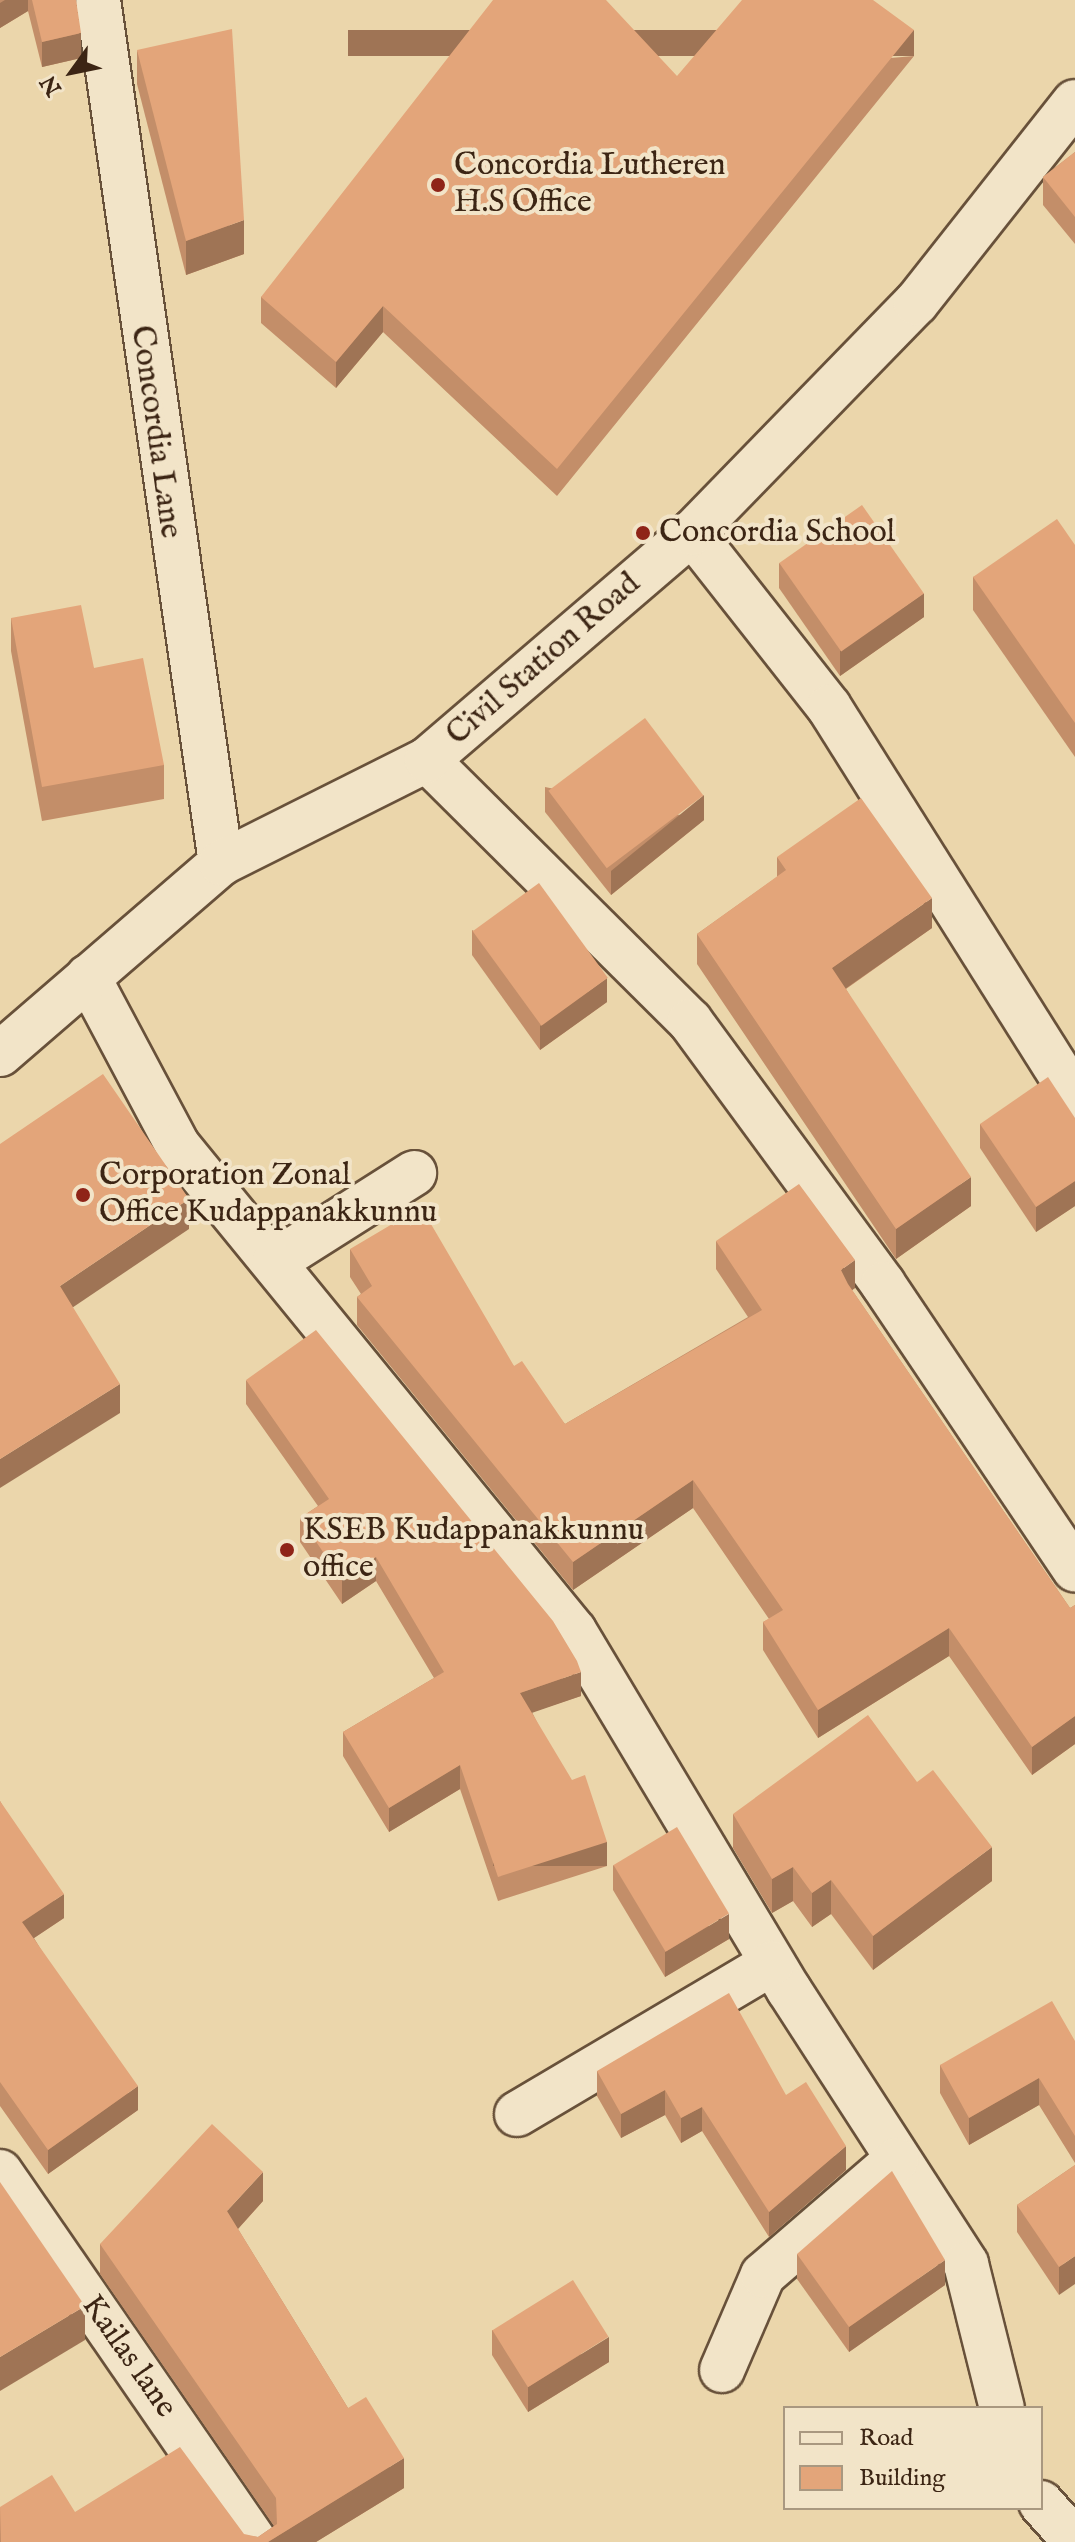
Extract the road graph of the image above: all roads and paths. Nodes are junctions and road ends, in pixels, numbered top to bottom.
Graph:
1 (98, 0) edge
2 (1075, 102) edge
3 (692, 533) junction
4 (427, 760) junction
5 (221, 863) junction
6 (88, 977) junction
7 (0, 1054) edge
8 (1075, 1097) edge
9 (414, 1173) dead end
10 (274, 1262) junction
11 (1075, 1570) edge
12 (772, 1963) junction
13 (517, 2114) dead end
14 (896, 2160) junction
15 (0, 2172) edge
16 (722, 2370) dead end
17 (1002, 2406) edge
18 (1043, 2505) edge
19 (1075, 2541) edge
20 (255, 2542) edge

1 - 5 street, Concordia Lane
2 - 3 street, Civil Station Road
3 - 4 street, Civil Station Road
3 - 8 street
4 - 5 street, Civil Station Road
4 - 11 street
5 - 6 street, Civil Station Road
6 - 7 street, Civil Station Road
6 - 10 street
9 - 10 street
10 - 12 street
12 - 13 street
12 - 14 street
14 - 16 street
14 - 17 street
15 - 20 street, Kailas lane
18 - 19 street

